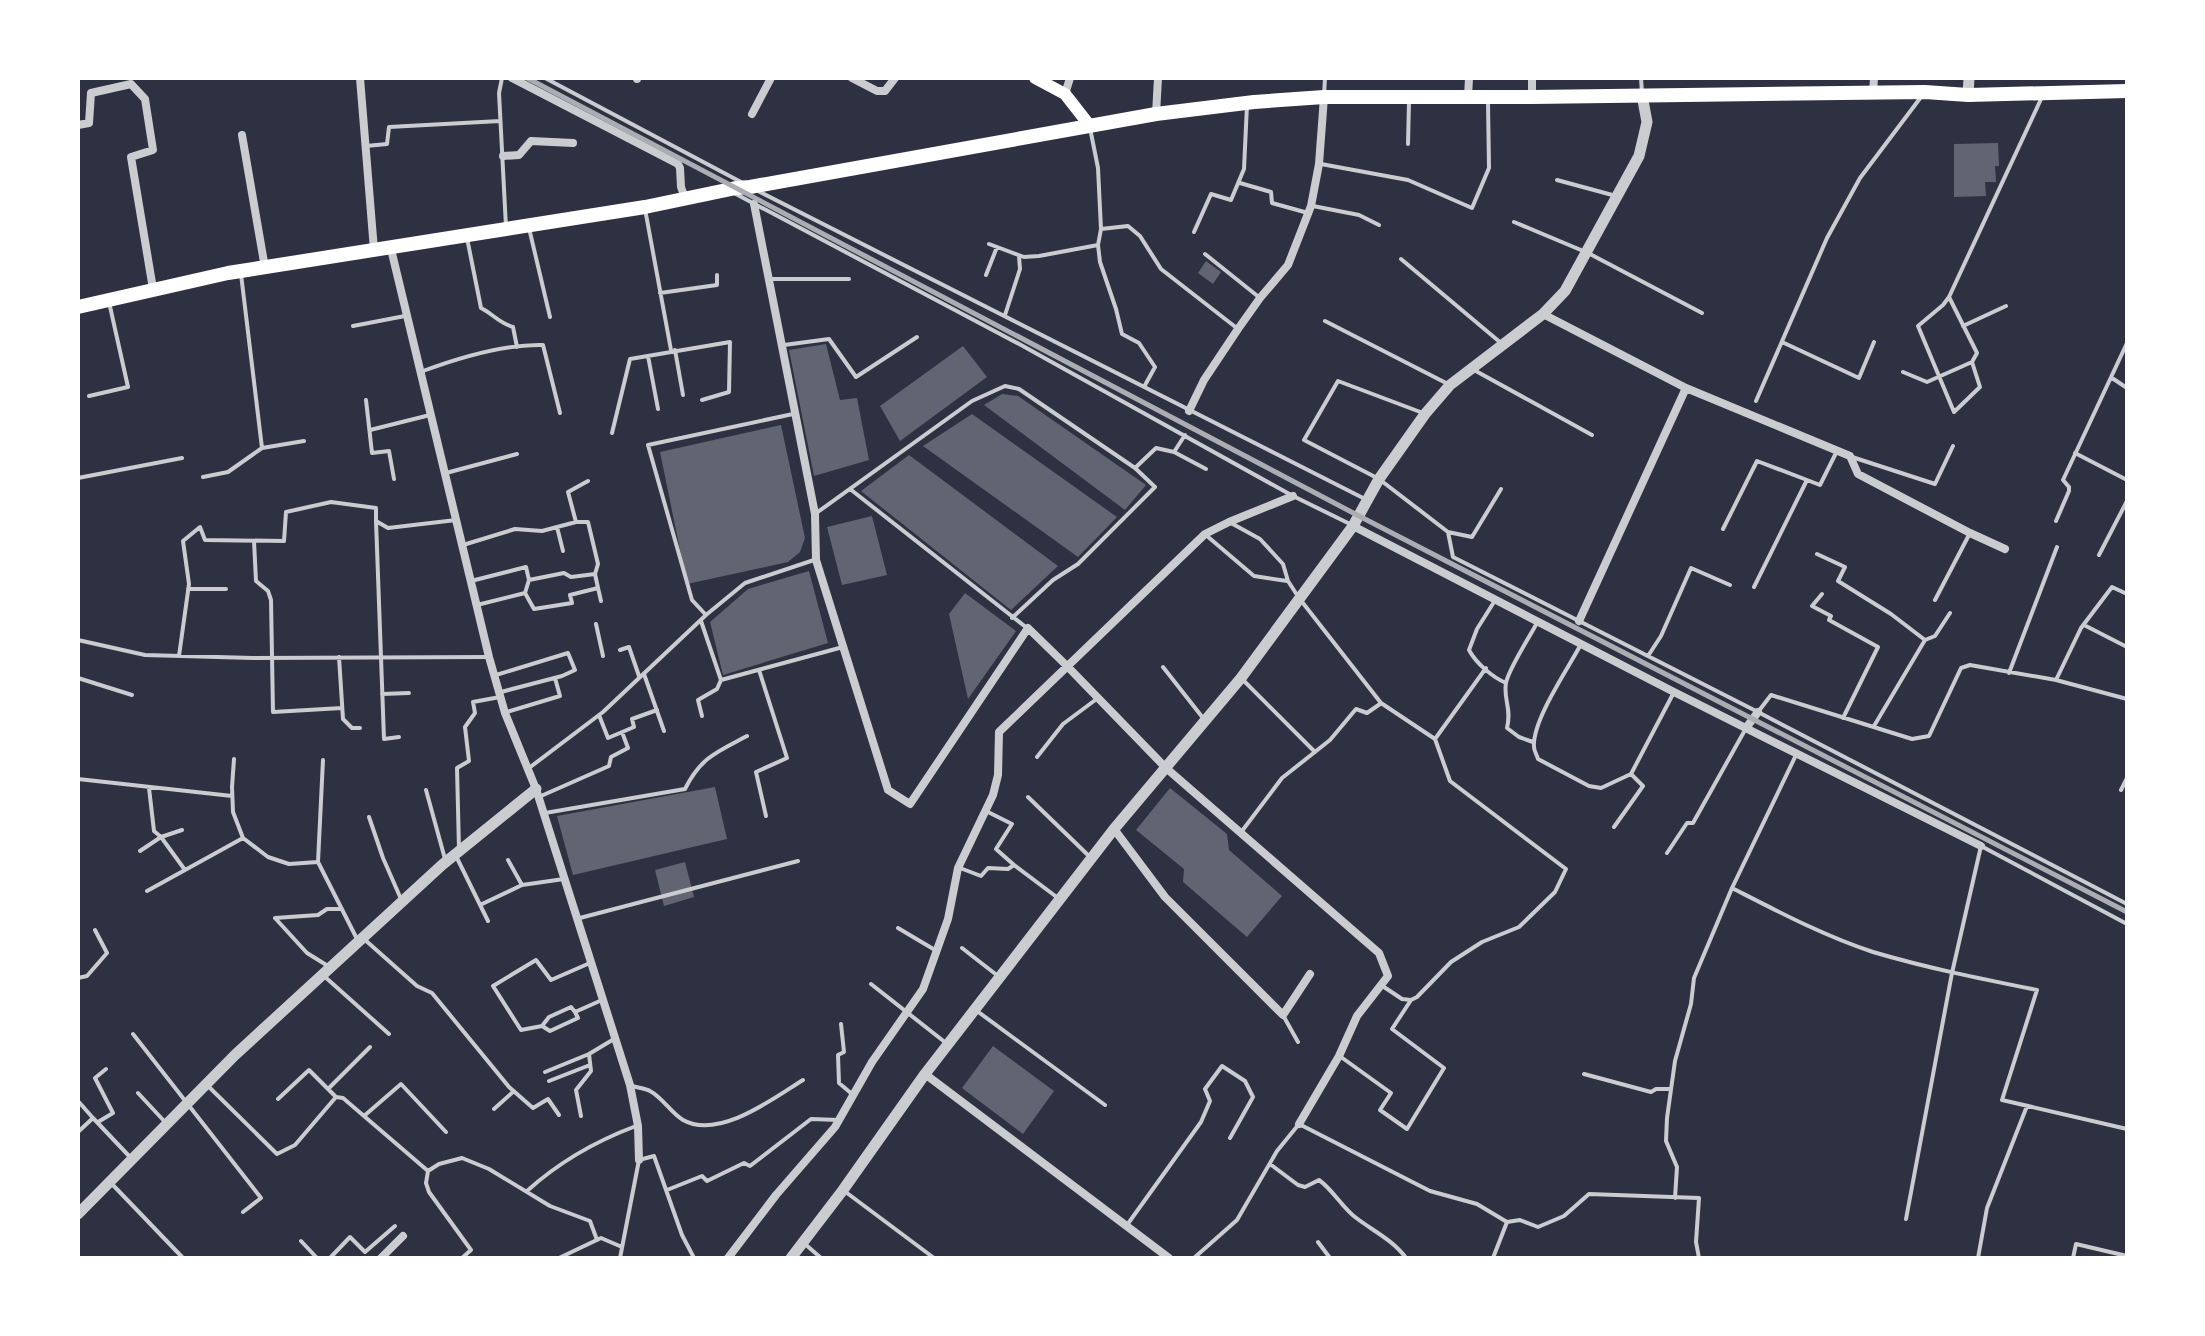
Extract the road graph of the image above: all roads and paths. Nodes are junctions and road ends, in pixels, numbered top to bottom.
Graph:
1 (360, 78) edge
2 (502, 78) edge
3 (512, 78) edge
4 (545, 78) edge
5 (771, 78) edge
6 (852, 78) edge
7 (895, 78) edge
8 (1035, 78) edge
9 (1070, 78) edge
10 (1158, 78) edge
11 (1325, 78) edge
12 (1469, 78) edge
13 (1532, 78) edge
14 (1641, 78) edge
15 (1969, 78) edge
16 (1874, 85) edge
17 (2045, 91) junction
18 (2127, 91) edge
19 (1925, 92) junction
20 (1065, 94) junction
21 (1642, 95) junction
22 (1968, 95) junction
23 (1324, 97) junction
24 (1409, 97) junction
25 (1468, 97) junction
26 (1532, 97) junction
27 (1488, 98) junction
28 (1247, 103) junction
29 (752, 114) dead end
30 (1156, 114) junction
31 (501, 121) junction
32 (78, 125) edge
33 (1090, 126) junction
34 (242, 135) dead end
35 (573, 143) dead end
36 (1408, 144) dead end
37 (366, 146) junction
38 (503, 156) junction
39 (1319, 164) junction
40 (1557, 180) dead end
41 (1240, 183) junction
42 (750, 187) junction
43 (729, 189) junction
44 (1618, 197) junction
45 (685, 198) junction
46 (754, 204) junction
47 (645, 207) junction
48 (1310, 210) junction
49 (1514, 222) dead end
50 (1379, 225) dead end
51 (529, 226) junction
52 (1101, 229) junction
53 (506, 230) junction
54 (1194, 232) dead end
55 (466, 236) junction
56 (989, 244) dead end
57 (1098, 245) junction
58 (997, 247) junction
59 (391, 249) junction
60 (374, 251) junction
61 (1588, 253) junction
62 (1205, 254) dead end
63 (1019, 255) junction
64 (1401, 259) dead end
65 (265, 268) junction
66 (240, 271) junction
67 (717, 275) dead end
68 (986, 275) dead end
69 (769, 279) junction
70 (849, 279) dead end
71 (153, 289) junction
72 (660, 293) junction
73 (1949, 297) junction
74 (1260, 298) junction
75 (108, 300) junction
76 (2006, 306) dead end
77 (78, 307) edge
78 (1702, 313) dead end
79 (1543, 314) junction
80 (1005, 315) junction
81 (407, 316) junction
82 (550, 317) dead end
83 (1325, 321) dead end
84 (353, 326) dead end
85 (1963, 326) junction
86 (1238, 329) junction
87 (917, 337) dead end
88 (1782, 342) junction
89 (1874, 342) dead end
90 (2127, 343) edge
91 (1502, 344) junction
92 (782, 345) junction
93 (517, 347) junction
94 (673, 351) junction
95 (648, 356) junction
96 (1972, 362) junction
97 (1472, 369) junction
98 (421, 371) junction
99 (1903, 372) dead end
100 (1939, 377) junction
101 (2112, 378) junction
102 (1450, 385) junction
103 (1144, 387) junction
104 (1686, 388) junction
105 (2127, 388) edge
106 (683, 395) dead end
107 (89, 396) dead end
108 (366, 400) dead end
109 (702, 400) dead end
110 (1756, 401) dead end
111 (658, 409) dead end
112 (1189, 411) junction
113 (560, 413) dead end
114 (796, 413) junction
115 (432, 414) junction
116 (1425, 414) junction
117 (370, 430) junction
118 (612, 433) dead end
119 (1185, 435) junction
120 (1592, 435) dead end
121 (304, 441) dead end
122 (1953, 446) dead end
123 (262, 448) junction
124 (1837, 450) junction
125 (1174, 452) junction
126 (2075, 453) junction
127 (517, 454) dead end
128 (1850, 456) junction
129 (182, 458) dead end
130 (1135, 468) junction
131 (1206, 469) dead end
132 (446, 473) junction
133 (203, 477) dead end
134 (78, 478) edge
135 (394, 479) dead end
136 (1379, 479) junction
137 (1807, 480) junction
138 (2127, 480) edge
139 (588, 481) dead end
140 (850, 489) junction
141 (1501, 489) dead end
142 (1293, 496) junction
143 (1367, 500) junction
144 (2127, 501) edge
145 (815, 514) junction
146 (457, 519) junction
147 (376, 521) junction
148 (2056, 521) dead end
149 (576, 522) junction
150 (1229, 522) junction
151 (1353, 526) junction
152 (557, 527) junction
153 (1723, 529) dead end
154 (1448, 532) junction
155 (1970, 533) junction
156 (1205, 534) junction
157 (254, 541) junction
158 (463, 545) junction
159 (2057, 547) dead end
160 (2005, 549) dead end
161 (563, 551) dead end
162 (1817, 554) dead end
163 (2099, 555) dead end
164 (816, 560) junction
165 (595, 574) junction
166 (529, 580) junction
167 (471, 581) junction
168 (1288, 581) junction
169 (1730, 585) dead end
170 (1754, 587) dead end
171 (598, 588) junction
172 (188, 589) junction
173 (226, 589) dead end
174 (525, 593) junction
175 (1822, 594) dead end
176 (2127, 594) edge
177 (1299, 598) junction
178 (1496, 600) junction
179 (1935, 600) dead end
180 (601, 601) dead end
181 (477, 605) junction
182 (1950, 613) dead end
183 (706, 615) junction
184 (1012, 618) junction
185 (701, 620) junction
186 (1538, 621) junction
187 (1579, 621) junction
188 (596, 624) dead end
189 (2084, 625) junction
190 (1028, 628) junction
191 (78, 640) edge
192 (1925, 640) junction
193 (1581, 644) junction
194 (843, 647) junction
195 (2127, 647) edge
196 (620, 650) dead end
197 (179, 656) junction
198 (603, 656) dead end
199 (1648, 656) junction
200 (339, 657) junction
201 (489, 657) junction
202 (271, 658) junction
203 (381, 658) junction
204 (1067, 666) junction
205 (1163, 667) dead end
206 (1486, 668) junction
207 (759, 670) junction
208 (2009, 673) junction
209 (494, 675) junction
210 (642, 676) junction
211 (78, 678) edge
212 (555, 678) junction
213 (1241, 678) junction
214 (721, 680) junction
215 (2056, 680) junction
216 (1506, 683) junction
217 (1674, 692) junction
218 (409, 693) dead end
219 (382, 694) junction
220 (132, 695) dead end
221 (500, 695) junction
222 (1098, 698) junction
223 (2127, 699) edge
224 (1381, 703) junction
225 (342, 708) junction
226 (657, 710) junction
227 (1758, 712) junction
228 (505, 713) junction
229 (599, 715) junction
230 (702, 716) dead end
231 (1843, 718) junction
232 (1204, 720) junction
233 (1874, 726) junction
234 (360, 728) dead end
235 (1746, 728) junction
236 (664, 731) dead end
237 (622, 732) junction
238 (747, 736) dead end
239 (399, 737) dead end
240 (1435, 739) junction
241 (1535, 743) junction
242 (1315, 752) junction
243 (1797, 753) junction
244 (1037, 757) dead end
245 (234, 759) dead end
246 (323, 760) dead end
247 (529, 768) junction
248 (1166, 768) junction
249 (1631, 774) junction
250 (2127, 778) edge
251 (78, 779) edge
252 (149, 787) junction
253 (426, 790) dead end
254 (2121, 790) dead end
255 (537, 793) junction
256 (232, 796) junction
257 (1028, 797) dead end
258 (986, 811) junction
259 (544, 813) junction
260 (766, 816) dead end
261 (369, 817) dead end
262 (1614, 827) dead end
263 (1114, 829) junction
264 (182, 830) dead end
265 (1241, 833) junction
266 (161, 837) junction
267 (243, 838) junction
268 (1981, 846) junction
269 (140, 851) dead end
270 (1667, 853) dead end
271 (453, 856) junction
272 (1091, 859) junction
273 (508, 860) dead end
274 (798, 861) dead end
275 (318, 862) junction
276 (1014, 865) junction
277 (958, 868) junction
278 (185, 870) junction
279 (564, 879) junction
280 (522, 885) junction
281 (1732, 888) junction
282 (147, 891) dead end
283 (1060, 899) junction
284 (402, 901) junction
285 (2127, 904) edge
286 (480, 905) junction
287 (342, 909) junction
288 (576, 919) junction
289 (488, 921) dead end
290 (2127, 924) edge
291 (898, 928) dead end
292 (95, 930) dead end
293 (360, 939) junction
294 (962, 948) dead end
295 (937, 951) junction
296 (590, 963) junction
297 (326, 971) junction
298 (1952, 973) junction
299 (1310, 974) dead end
300 (1000, 977) junction
301 (78, 978) edge
302 (871, 984) dead end
303 (1381, 985) junction
304 (602, 1000) junction
305 (1411, 1000) junction
306 (975, 1009) junction
307 (575, 1012) junction
308 (907, 1012) junction
309 (1283, 1015) junction
310 (841, 1024) dead end
311 (542, 1026) junction
312 (133, 1034) dead end
313 (389, 1034) dead end
314 (614, 1039) junction
315 (1298, 1042) dead end
316 (948, 1045) junction
317 (370, 1047) dead end
318 (589, 1054) junction
319 (1339, 1056) junction
320 (590, 1065) junction
321 (106, 1069) dead end
322 (545, 1072) dead end
323 (925, 1074) junction
324 (1584, 1074) dead end
325 (803, 1080) dead end
326 (549, 1081) dead end
327 (206, 1084) junction
328 (630, 1085) junction
329 (328, 1089) junction
330 (1671, 1089) junction
331 (514, 1091) junction
332 (138, 1093) dead end
333 (853, 1095) junction
334 (336, 1097) junction
335 (278, 1099) dead end
336 (78, 1101) edge
337 (187, 1103) junction
338 (1105, 1105) dead end
339 (2027, 1106) junction
340 (494, 1109) dead end
341 (559, 1115) dead end
342 (364, 1116) junction
343 (581, 1116) dead end
344 (93, 1118) junction
345 (839, 1120) junction
346 (98, 1122) junction
347 (167, 1124) junction
348 (1299, 1124) junction
349 (638, 1126) junction
350 (2127, 1129) edge
351 (78, 1132) edge
352 (446, 1132) dead end
353 (1230, 1138) dead end
354 (132, 1159) junction
355 (639, 1160) junction
356 (1270, 1164) junction
357 (428, 1171) junction
358 (110, 1182) junction
359 (667, 1190) junction
360 (843, 1190) junction
361 (526, 1192) junction
362 (1675, 1198) junction
363 (243, 1212) dead end
364 (78, 1214) edge
365 (1906, 1219) dead end
366 (1507, 1222) junction
367 (1127, 1225) junction
368 (395, 1226) dead end
369 (403, 1236) dead end
370 (597, 1240) junction
371 (301, 1241) dead end
372 (801, 1242) junction
373 (1318, 1242) dead end
374 (622, 1247) junction
375 (693, 1256) dead end
376 (2127, 1256) edge
377 (183, 1258) edge
378 (317, 1258) edge
379 (330, 1258) edge
380 (381, 1258) edge
381 (462, 1258) edge
382 (559, 1258) edge
383 (620, 1258) edge
384 (728, 1258) edge
385 (791, 1258) edge
386 (821, 1258) edge
387 (934, 1258) edge
388 (1169, 1258) edge
389 (1194, 1258) edge
390 (1330, 1258) edge
391 (1406, 1258) edge
392 (1493, 1258) edge
393 (1699, 1258) edge
394 (1978, 1258) edge
395 (2073, 1258) edge

1 - 37 street
2 - 31 lane
3 - 45 street
4 - 42 lane
5 - 29 street
6 - 7 street
8 - 20 main road
9 - 20 street
10 - 30 street
11 - 23 lane
12 - 25 street
13 - 26 street
14 - 21 lane
15 - 22 street
16 - 19 main road
16 - 21 main road
17 - 18 main road
17 - 22 main road
17 - 73 lane
19 - 22 main road
19 - 88 lane
20 - 33 main road
21 - 26 main road
21 - 44 street
23 - 24 main road
23 - 28 main road
23 - 39 street
24 - 25 main road
24 - 36 lane
25 - 27 main road
26 - 27 main road
27 - 39 lane
28 - 30 main road
28 - 41 lane
30 - 33 main road
31 - 37 lane
31 - 38 lane
32 - 71 street
33 - 42 main road
33 - 52 lane
34 - 65 street
35 - 38 street
37 - 60 street
38 - 53 lane
39 - 48 street
40 - 44 lane
41 - 48 lane
41 - 54 lane
42 - 43 main road
42 - 80 lane
43 - 45 main road
43 - 46 lane
44 - 61 street
45 - 47 main road
46 - 69 street
46 - 119 lane
47 - 51 main road
47 - 72 lane
48 - 50 lane
48 - 74 street
49 - 61 lane
51 - 53 main road
51 - 82 lane
52 - 57 lane
52 - 86 lane
53 - 55 main road
55 - 59 main road
55 - 93 lane
56 - 58 lane
57 - 63 lane
57 - 103 lane
58 - 63 lane
58 - 68 lane
59 - 60 main road
59 - 81 street
60 - 65 main road
61 - 78 lane
61 - 79 street
62 - 74 lane
63 - 80 lane
64 - 91 lane
65 - 66 main road
66 - 71 main road
66 - 123 lane
67 - 72 lane
69 - 70 lane
69 - 92 street
71 - 75 main road
72 - 94 lane
73 - 85 lane
73 - 100 lane
74 - 86 street
75 - 77 main road
75 - 107 lane
76 - 85 lane
79 - 91 street
79 - 104 street
80 - 103 lane
81 - 84 lane
81 - 98 street
83 - 102 lane
85 - 96 lane
86 - 112 street
87 - 92 lane
88 - 89 lane
88 - 110 lane
90 - 101 lane
91 - 97 street
92 - 114 street
93 - 98 lane
93 - 113 lane
94 - 95 lane
94 - 106 lane
94 - 109 lane
95 - 111 lane
95 - 118 lane
96 - 100 lane
96 - 100 lane
97 - 102 street
97 - 120 lane
98 - 115 street
99 - 100 lane
101 - 105 lane
101 - 126 lane
102 - 116 street
103 - 112 lane
104 - 124 street
104 - 187 street
108 - 117 lane
112 - 143 lane
114 - 145 street
114 - 183 lane
115 - 117 lane
115 - 132 street
116 - 136 street
116 - 136 lane
117 - 135 lane
119 - 125 lane
119 - 142 lane
121 - 123 lane
122 - 128 lane
123 - 133 lane
124 - 128 street
124 - 137 lane
125 - 130 lane
125 - 131 lane
126 - 138 lane
126 - 148 lane
127 - 132 lane
128 - 155 street
129 - 134 lane
130 - 140 lane
130 - 184 lane
132 - 146 street
136 - 143 street
136 - 154 lane
137 - 153 lane
137 - 170 lane
139 - 149 lane
140 - 145 lane
140 - 184 lane
141 - 154 lane
142 - 150 street
142 - 151 lane
143 - 151 street
144 - 163 lane
145 - 164 street
146 - 147 lane
146 - 158 street
147 - 157 lane
147 - 203 lane
149 - 152 lane
149 - 165 lane
150 - 156 street
150 - 168 lane
151 - 177 street
151 - 178 street
152 - 158 lane
152 - 161 lane
154 - 187 lane
155 - 160 street
155 - 179 lane
156 - 168 lane
156 - 204 street
157 - 172 lane
157 - 202 lane
158 - 167 street
159 - 208 lane
162 - 192 lane
164 - 183 lane
164 - 194 street
165 - 166 lane
165 - 171 lane
166 - 167 lane
166 - 174 lane
167 - 181 street
168 - 177 lane
169 - 199 lane
171 - 174 lane
171 - 180 lane
172 - 173 lane
172 - 197 lane
174 - 181 lane
175 - 231 lane
176 - 189 lane
177 - 213 street
177 - 224 lane
178 - 186 street
178 - 206 lane
181 - 201 street
182 - 192 lane
183 - 185 lane
184 - 190 lane
185 - 210 lane
185 - 214 lane
186 - 193 street
186 - 216 lane
187 - 199 lane
188 - 198 lane
189 - 195 lane
189 - 215 lane
190 - 194 street
190 - 204 street
191 - 197 lane
192 - 233 lane
193 - 217 street
193 - 241 lane
194 - 207 lane
196 - 210 lane
197 - 202 lane
199 - 227 lane
200 - 202 lane
200 - 203 lane
200 - 225 lane
201 - 203 lane
201 - 209 street
202 - 225 lane
203 - 219 lane
204 - 222 street
204 - 258 street
205 - 232 lane
206 - 216 lane
206 - 240 lane
207 - 214 lane
207 - 260 lane
208 - 215 lane
208 - 233 lane
209 - 212 lane
209 - 221 street
210 - 226 lane
210 - 229 lane
211 - 220 lane
212 - 221 lane
212 - 228 lane
213 - 232 street
213 - 242 lane
214 - 230 lane
215 - 223 lane
216 - 241 lane
217 - 235 street
217 - 249 lane
218 - 219 lane
219 - 239 lane
221 - 228 street
221 - 271 lane
222 - 244 lane
222 - 248 street
224 - 240 lane
224 - 242 lane
225 - 234 lane
226 - 236 lane
226 - 237 lane
227 - 231 lane
227 - 235 street
227 - 285 lane
228 - 247 street
229 - 237 lane
229 - 247 lane
231 - 233 lane
232 - 248 street
235 - 243 street
235 - 270 lane
237 - 255 lane
238 - 259 lane
240 - 305 lane
241 - 249 lane
242 - 265 lane
243 - 268 street
243 - 281 lane
245 - 256 lane
246 - 275 lane
247 - 255 street
248 - 263 street
248 - 265 street
249 - 262 lane
250 - 254 lane
251 - 252 lane
252 - 256 lane
252 - 266 lane
253 - 271 lane
255 - 259 street
255 - 271 street
256 - 267 lane
257 - 272 lane
258 - 276 lane
258 - 277 street
259 - 279 street
261 - 284 lane
263 - 272 street
263 - 309 street
264 - 266 lane
265 - 303 street
266 - 269 lane
266 - 278 lane
267 - 275 lane
267 - 278 lane
268 - 290 lane
268 - 298 lane
271 - 284 street
271 - 286 lane
272 - 283 street
273 - 280 lane
274 - 288 lane
275 - 287 lane
276 - 277 lane
276 - 283 lane
277 - 295 street
278 - 282 lane
279 - 280 lane
279 - 288 street
280 - 286 lane
281 - 298 lane
281 - 330 lane
283 - 300 street
284 - 293 street
286 - 289 lane
287 - 293 lane
287 - 297 lane
288 - 296 street
291 - 295 lane
292 - 301 lane
293 - 297 street
293 - 331 lane
294 - 300 lane
295 - 308 street
296 - 304 street
296 - 311 lane
297 - 313 lane
297 - 327 street
298 - 339 lane
298 - 365 lane
299 - 309 street
300 - 306 street
302 - 308 lane
303 - 305 lane
303 - 319 street
304 - 307 lane
304 - 314 street
305 - 319 lane
306 - 316 street
306 - 338 lane
307 - 311 lane
307 - 311 lane
308 - 316 lane
308 - 333 street
309 - 315 lane
310 - 333 lane
312 - 337 lane
314 - 318 lane
314 - 328 street
316 - 323 street
317 - 329 lane
318 - 320 lane
318 - 322 lane
319 - 348 street
320 - 326 lane
320 - 343 lane
321 - 346 lane
323 - 360 street
323 - 367 street
324 - 330 lane
325 - 328 lane
327 - 334 lane
327 - 337 street
328 - 349 street
329 - 334 lane
329 - 335 lane
330 - 362 lane
331 - 340 lane
331 - 341 lane
332 - 347 lane
333 - 345 street
334 - 342 lane
336 - 344 lane
337 - 347 street
337 - 363 lane
339 - 350 lane
339 - 394 lane
342 - 352 lane
342 - 357 lane
344 - 346 lane
344 - 351 lane
345 - 359 lane
345 - 384 street
346 - 354 lane
347 - 354 street
348 - 356 lane
348 - 366 lane
349 - 355 street
349 - 361 lane
353 - 367 lane
354 - 358 street
355 - 359 lane
355 - 374 lane
356 - 389 lane
356 - 391 lane
357 - 361 lane
357 - 381 lane
358 - 364 street
358 - 377 lane
359 - 375 lane
360 - 372 street
360 - 387 lane
361 - 370 lane
362 - 366 lane
362 - 393 lane
366 - 392 lane
367 - 388 street
368 - 379 lane
369 - 380 street
370 - 374 lane
370 - 382 lane
371 - 378 lane
372 - 385 street
372 - 386 lane
373 - 390 lane
374 - 383 lane
376 - 395 lane

